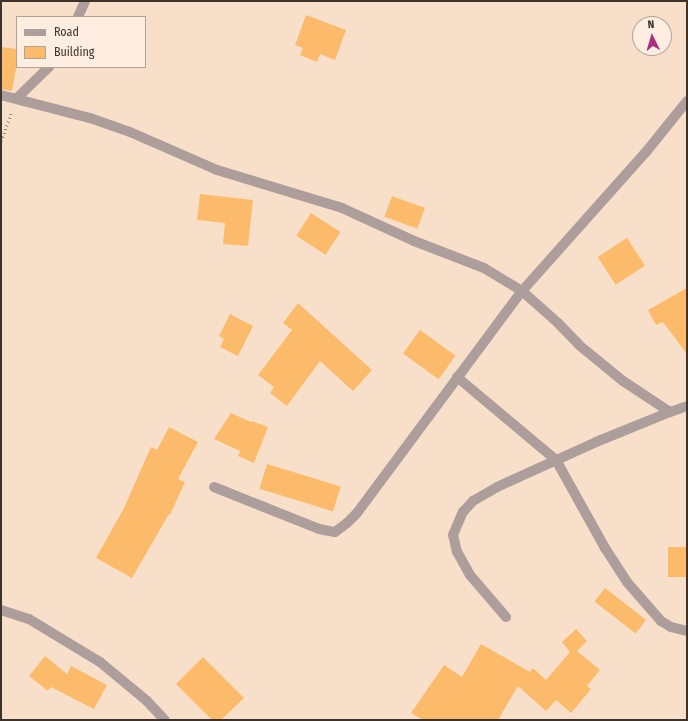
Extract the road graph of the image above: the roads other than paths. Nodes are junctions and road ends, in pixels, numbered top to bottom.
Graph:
1 (85, 1) edge
2 (78, 16) edge
3 (48, 68) edge
4 (1, 95) edge
5 (17, 98) junction
6 (687, 101) edge
7 (522, 291) junction
8 (457, 377) junction
9 (687, 406) edge
10 (670, 412) junction
11 (556, 460) junction
12 (214, 487) dead end
13 (1, 610) edge
14 (506, 617) dead end
15 (687, 631) edge
16 (165, 720) edge

1 - 2 street
3 - 5 street
4 - 5 street
5 - 7 street
6 - 7 street
7 - 8 street
7 - 10 street
8 - 11 street
8 - 12 street
9 - 10 street
10 - 11 street
11 - 14 street
11 - 15 street
13 - 16 street

